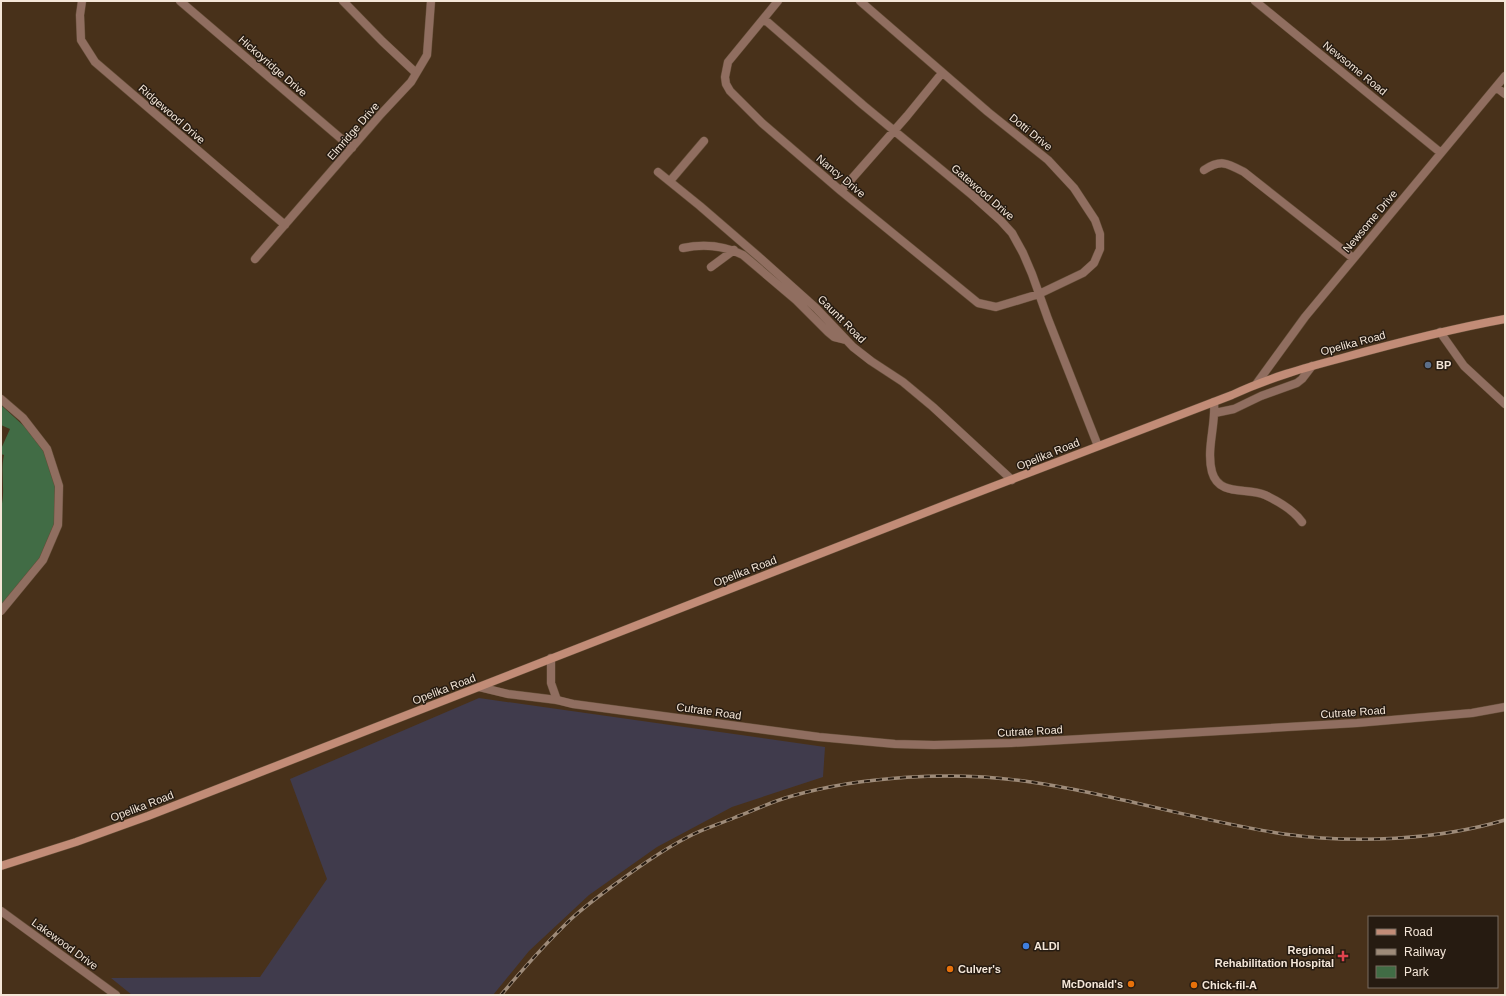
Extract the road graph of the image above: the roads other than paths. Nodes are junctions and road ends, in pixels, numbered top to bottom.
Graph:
1 (82, 1) edge
2 (180, 1) edge
3 (343, 1) edge
4 (431, 1) edge
5 (778, 1) edge
6 (860, 1) edge
7 (1255, 1) edge
8 (764, 19) junction
9 (416, 73) junction
10 (942, 73) junction
11 (1505, 76) edge
12 (1496, 87) junction
13 (1505, 94) edge
14 (894, 131) junction
15 (704, 142) dead end
16 (352, 148) junction
17 (1441, 153) junction
18 (1204, 170) dead end
19 (658, 172) dead end
20 (670, 181) junction
21 (841, 191) junction
22 (285, 225) junction
23 (683, 248) dead end
24 (734, 250) junction
25 (1354, 258) junction
26 (255, 259) dead end
27 (711, 267) dead end
28 (1039, 294) junction
29 (1505, 319) edge
30 (1440, 332) junction
31 (846, 340) junction
32 (1312, 366) junction
33 (1257, 383) junction
34 (1, 399) edge
35 (1214, 402) junction
36 (1505, 404) edge
37 (1215, 413) junction
38 (1098, 446) junction
39 (1012, 480) junction
40 (1302, 522) dead end
41 (1, 611) edge
42 (551, 658) junction
43 (479, 687) junction
44 (557, 700) junction
45 (1505, 707) edge
46 (1, 866) edge
47 (1, 911) edge
48 (116, 995) edge

1 - 22 street, Ridgewood Drive
2 - 16 street, Hickoyridge Drive
3 - 9 street
4 - 9 street, Elmridge Drive
5 - 8 street, Nancy Drive
6 - 10 street, Dotti Drive
7 - 17 street, Newsome Road
8 - 14 street, Gatewood Drive
8 - 21 street, Nancy Drive
9 - 16 street, Elmridge Drive
10 - 14 street
10 - 28 street, Dotti Drive
11 - 12 street, Newsome Drive
12 - 13 street
12 - 17 street, Newsome Drive
14 - 21 street
14 - 28 street, Gatewood Drive
15 - 20 street
16 - 22 street, Elmridge Drive
17 - 25 street, Newsome Drive
18 - 25 street
19 - 20 street, Gauntt Road
20 - 31 street, Gauntt Road
21 - 28 street, Nancy Drive
22 - 26 street, Elmridge Drive
23 - 24 street
24 - 27 street
24 - 31 street
25 - 33 street, Newsome Drive
28 - 38 street, Gatewood Drive
29 - 30 main road, Opelika Road
30 - 32 main road, Opelika Road
30 - 36 street
31 - 39 street, Gauntt Road
32 - 33 main road, Opelika Road
32 - 37 street
33 - 35 main road, Opelika Road
34 - 41 street
35 - 37 street
35 - 38 main road, Opelika Road
37 - 40 street
38 - 39 main road, Opelika Road
39 - 42 main road, Opelika Road
42 - 43 main road, Opelika Road
42 - 44 street
43 - 44 street, Cutrate Road
43 - 46 main road, Opelika Road
44 - 45 street, Cutrate Road
47 - 48 street, Lakewood Drive

